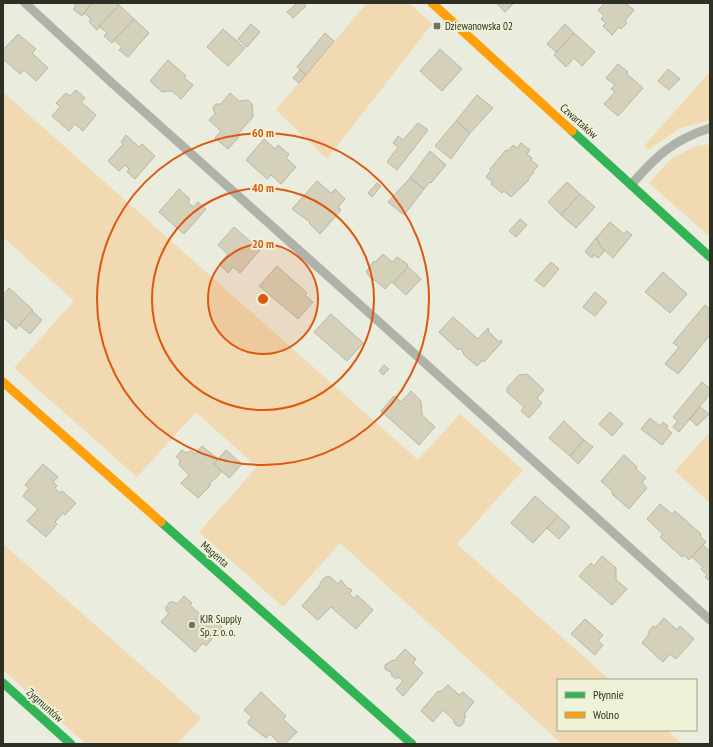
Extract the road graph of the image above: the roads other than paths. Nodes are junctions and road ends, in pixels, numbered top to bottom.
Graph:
1 (25, 3) edge
2 (432, 3) edge
3 (710, 128) edge
4 (630, 185) junction
5 (710, 257) edge
6 (3, 382) edge
7 (710, 620) edge
8 (3, 683) edge
9 (71, 744) edge
10 (412, 744) edge

1 - 7 lane
2 - 4 street, Czwartaków
3 - 4 lane
4 - 5 street, Czwartaków
6 - 10 street, Magenta
8 - 9 street, Zygmuntów

